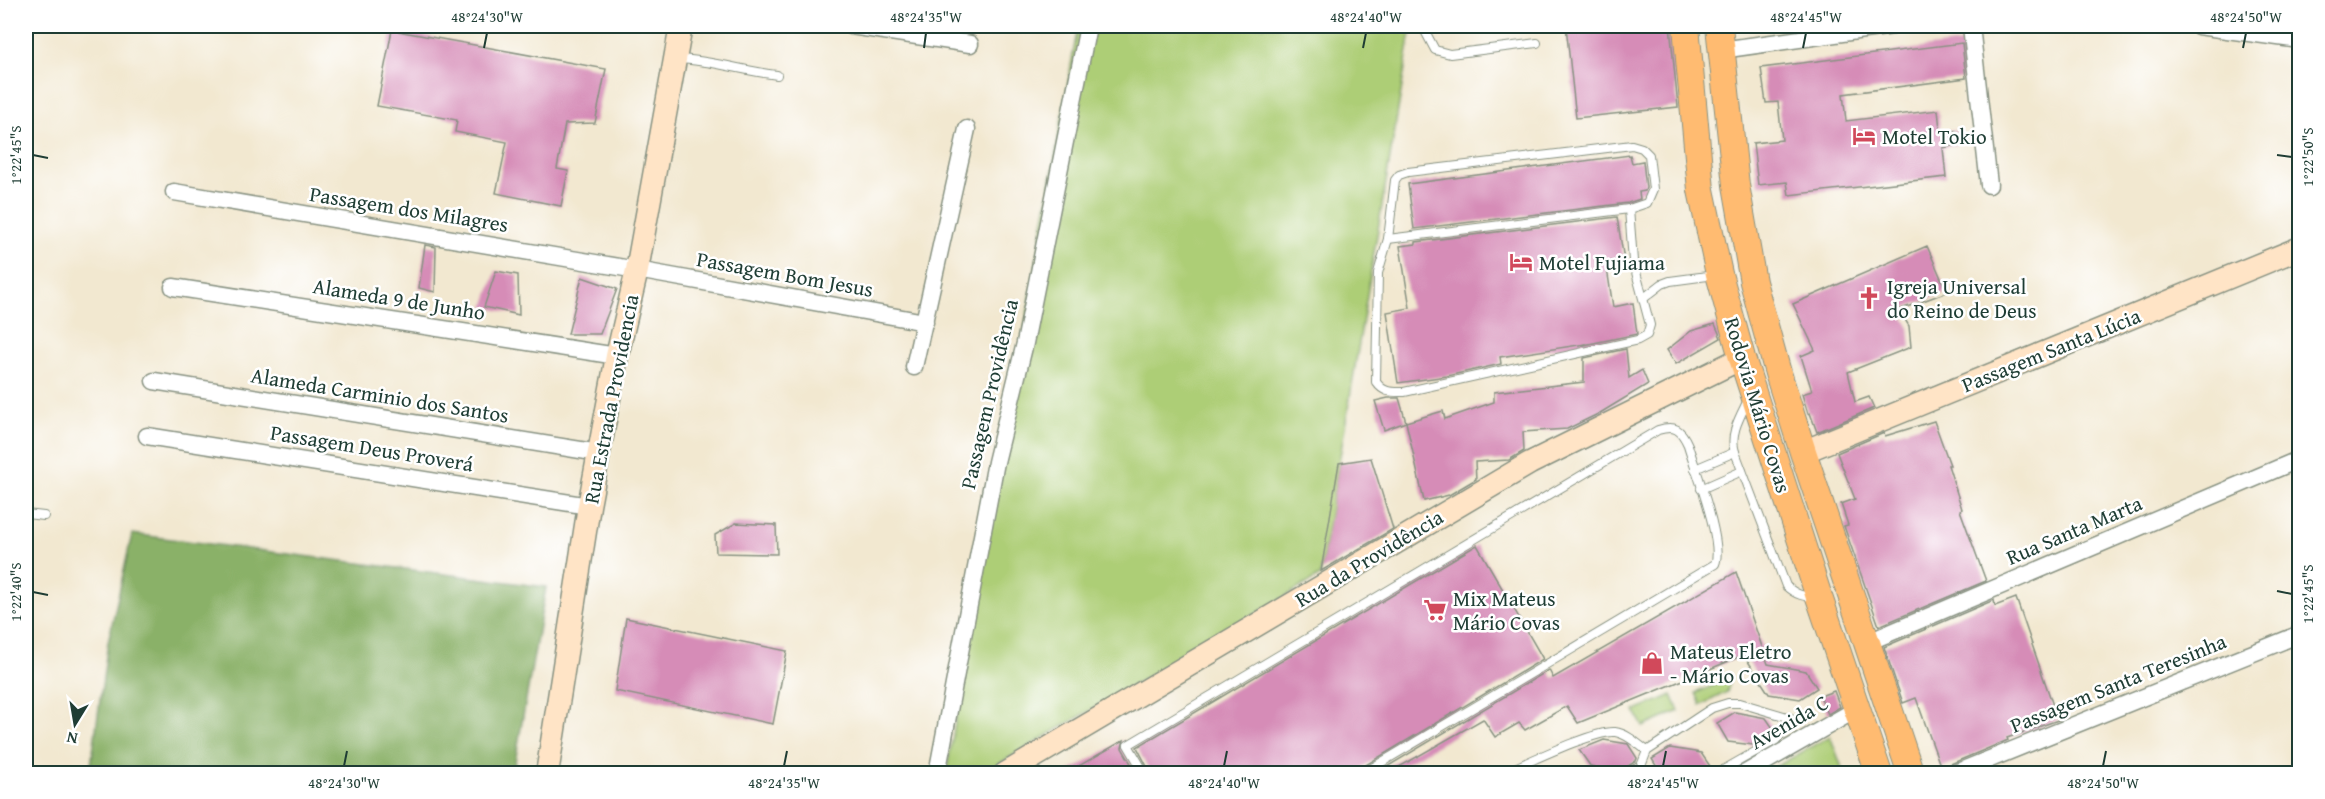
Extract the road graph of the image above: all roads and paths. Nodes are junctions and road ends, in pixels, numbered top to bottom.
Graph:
1 (681, 26) edge
2 (851, 26) edge
3 (1088, 26) edge
4 (1425, 26) edge
5 (1686, 26) edge
6 (1893, 26) edge
7 (1971, 26) edge
8 (2198, 26) edge
9 (1720, 38) edge
10 (2300, 40) edge
11 (1537, 43) dead end
12 (970, 44) dead end
13 (675, 59) junction
14 (777, 75) dead end
15 (967, 129) dead end
16 (1989, 185) dead end
17 (174, 192) dead end
18 (1629, 209) junction
19 (1388, 239) junction
20 (2300, 248) edge
21 (637, 270) junction
22 (1719, 274) junction
23 (173, 287) dead end
24 (1644, 298) junction
25 (925, 322) junction
26 (617, 356) junction
27 (1742, 358) junction
28 (914, 367) dead end
29 (154, 381) dead end
30 (1753, 389) junction
31 (1790, 411) junction
32 (1762, 417) junction
33 (147, 436) dead end
34 (1735, 452) junction
35 (1803, 452) junction
36 (599, 453) junction
37 (2300, 459) edge
38 (1695, 469) junction
39 (1742, 471) junction
40 (1701, 489) junction
41 (589, 506) junction
42 (26, 514) edge
43 (44, 516) dead end
44 (1828, 531) junction
45 (1800, 540) junction
46 (1819, 597) junction
47 (2300, 634) edge
48 (1866, 643) junction
49 (1857, 709) junction
50 (1647, 751) junction
51 (1747, 773) edge
52 (547, 774) edge
53 (937, 774) edge
54 (1005, 774) edge
55 (1145, 774) edge
56 (1362, 774) edge
57 (1502, 774) edge
58 (1625, 774) edge
59 (1716, 774) edge
60 (1879, 774) edge
61 (1911, 774) edge
62 (1953, 774) edge

1 - 13 street, Rua Estrada Providencia
2 - 12 street
3 - 53 street, Passagem Providência
4 - 11 lane
5 - 22 main road, Rodovia Mário Covas
6 - 9 street
7 - 16 street
8 - 10 street
9 - 31 main road, Rodovia Mário Covas
13 - 14 lane
13 - 21 street, Rua Estrada Providencia
15 - 25 street
17 - 21 street, Passagem dos Milagres
18 - 19 lane
18 - 19 lane
18 - 24 lane
19 - 24 lane
20 - 35 street, Passagem Santa Lúcia
21 - 25 street, Passagem Bom Jesus
21 - 26 street, Rua Estrada Providencia
22 - 24 lane
22 - 27 main road, Rodovia Mário Covas
23 - 26 street, Alameda 9 de Junho
25 - 28 street
26 - 36 street, Rua Estrada Providencia
27 - 30 main road, Rodovia Mário Covas
27 - 54 street, Rua da Providência
29 - 36 street, Alameda Carminio dos Santos
30 - 32 main road, Rodovia Mário Covas
30 - 34 lane
31 - 32 main road
31 - 35 main road, Rodovia Mário Covas
32 - 45 main road, Rodovia Mário Covas
33 - 41 street, Passagem Deus Proverá
34 - 38 lane
34 - 39 lane
35 - 44 main road, Rodovia Mário Covas
36 - 41 street, Rua Estrada Providencia
37 - 48 street, Rua Santa Marta
38 - 40 lane
38 - 55 lane
39 - 40 lane
39 - 46 lane
40 - 56 lane
41 - 52 street, Rua Estrada Providencia
42 - 43 lane
44 - 45 main road
44 - 48 main road, Rodovia Mário Covas
45 - 46 main road, Rodovia Mário Covas
46 - 49 main road, Rodovia Mário Covas
47 - 62 street, Passagem Santa Teresinha
48 - 61 main road, Rodovia Mário Covas
49 - 51 street, Avenida C
49 - 60 main road, Rodovia Mário Covas
50 - 57 lane
50 - 58 lane
50 - 59 lane

